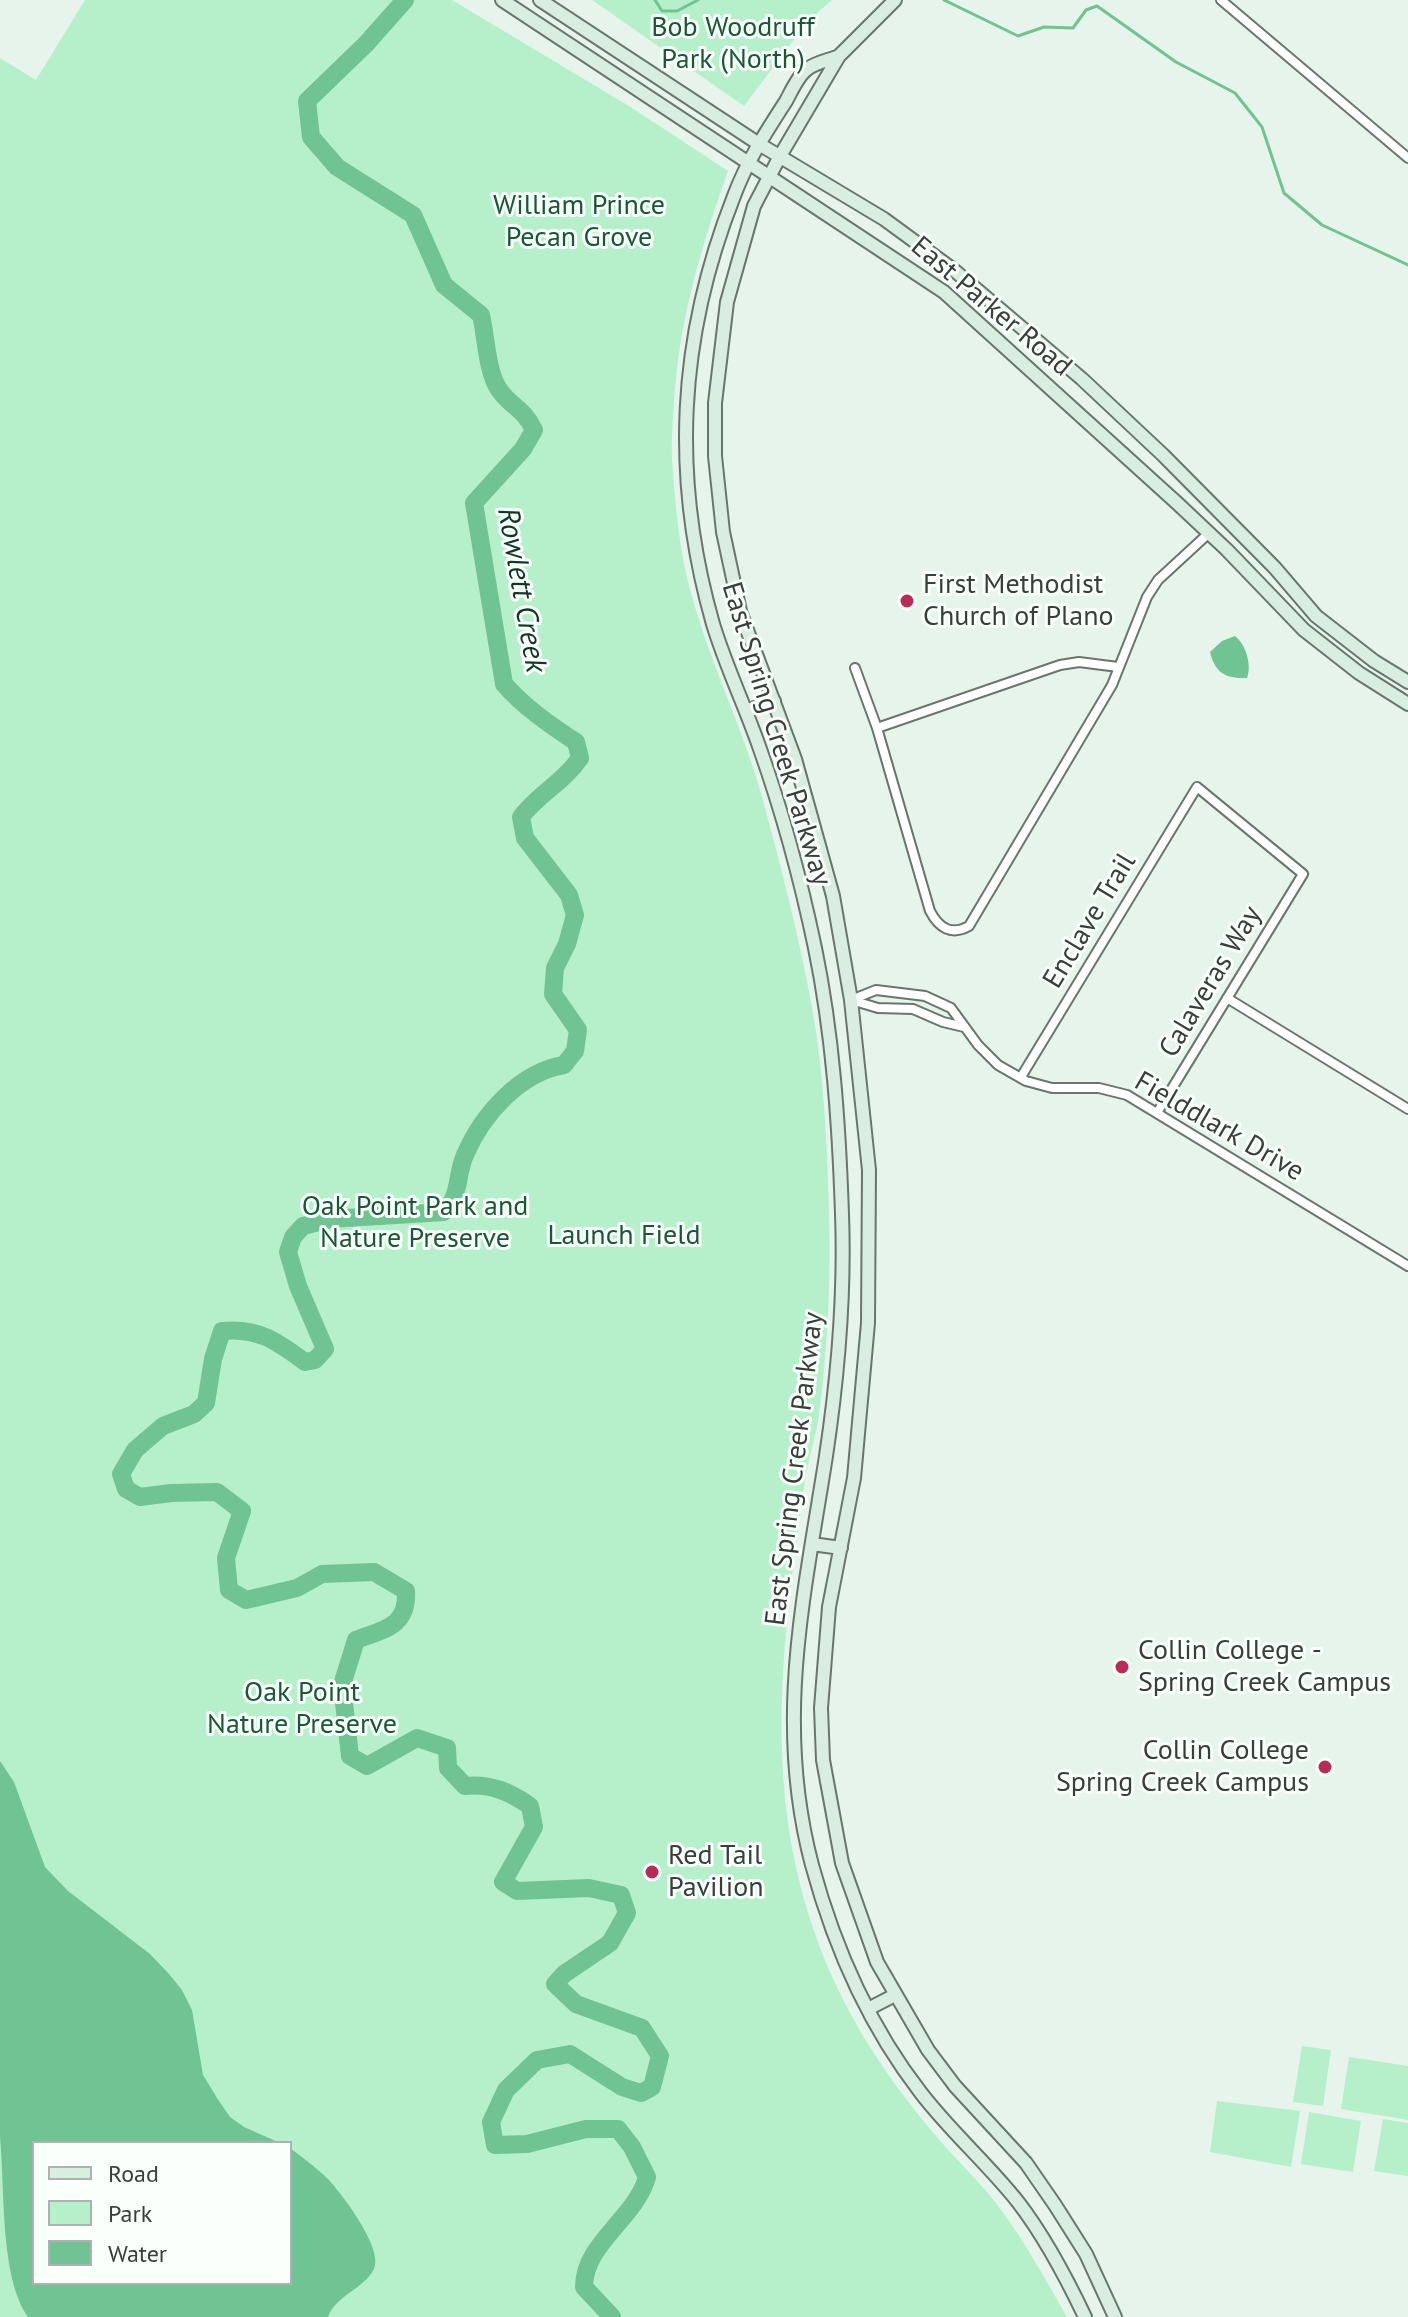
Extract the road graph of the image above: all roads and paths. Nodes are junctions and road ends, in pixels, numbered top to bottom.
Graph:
1 (502, 0) edge
2 (540, 0) edge
3 (895, 0) edge
4 (1221, 0) edge
5 (839, 56) junction
6 (759, 144) junction
7 (780, 156) junction
8 (1408, 158) edge
9 (747, 163) junction
10 (769, 177) junction
11 (1034, 339) junction
12 (1017, 356) junction
13 (1225, 518) junction
14 (1209, 533) junction
15 (1316, 616) junction
16 (1304, 630) junction
17 (1364, 653) junction
18 (1118, 667) junction
19 (855, 668) dead end
20 (1353, 668) junction
21 (1408, 682) edge
22 (774, 701) junction
23 (1408, 704) edge
24 (746, 711) junction
25 (877, 728) junction
26 (1303, 874) joint
27 (1227, 998) junction
28 (851, 1000) junction
29 (825, 1005) junction
30 (965, 1027) junction
31 (1021, 1077) junction
32 (1408, 1109) edge
33 (1157, 1113) junction
34 (1408, 1266) edge
35 (812, 1544) junction
36 (841, 1548) junction
37 (895, 1995) junction
38 (868, 2009) junction
39 (1085, 2317) edge
40 (1115, 2317) edge

1 - 9 main road, East Parker Road
2 - 6 main road, East Parker Road
3 - 5 main road
4 - 8 street
5 - 6 main road, East Spring Creek Parkway
5 - 7 main road, East Spring Creek Parkway
6 - 7 main road, East Parker Road
6 - 9 main road, East Spring Creek Parkway
7 - 10 main road, East Spring Creek Parkway
7 - 11 main road, East Parker Road
9 - 10 main road, East Parker Road
9 - 24 main road, East Spring Creek Parkway
10 - 12 main road, East Parker Road
10 - 22 main road, East Spring Creek Parkway
11 - 12 main road
11 - 13 main road, East Parker Road
12 - 14 main road, East Parker Road
13 - 14 main road
13 - 15 main road, East Parker Road
14 - 16 main road, East Parker Road
14 - 18 street
15 - 16 main road
15 - 17 main road, East Parker Road
16 - 20 main road, East Parker Road
17 - 20 main road
17 - 21 main road, East Parker Road
18 - 25 street
18 - 25 street
19 - 25 street
20 - 23 main road, East Parker Road
22 - 24 main road
22 - 28 main road, East Spring Creek Parkway
24 - 29 main road, East Spring Creek Parkway
26 - 27 street, Calaveras Way
26 - 31 street, Enclave Trail
27 - 32 street
27 - 33 street, Calaveras Way
28 - 29 main road
28 - 30 street
28 - 30 street, Fielddlark Drive
28 - 36 main road, East Spring Creek Parkway
29 - 35 main road, East Spring Creek Parkway
30 - 31 street, Fielddlark Drive
31 - 33 street, Fielddlark Drive
33 - 34 street, Fielddlark Drive
35 - 36 main road
35 - 38 main road, East Spring Creek Parkway
36 - 37 main road, East Spring Creek Parkway
37 - 38 main road
37 - 40 main road, East Spring Creek Parkway
38 - 39 main road, East Spring Creek Parkway

